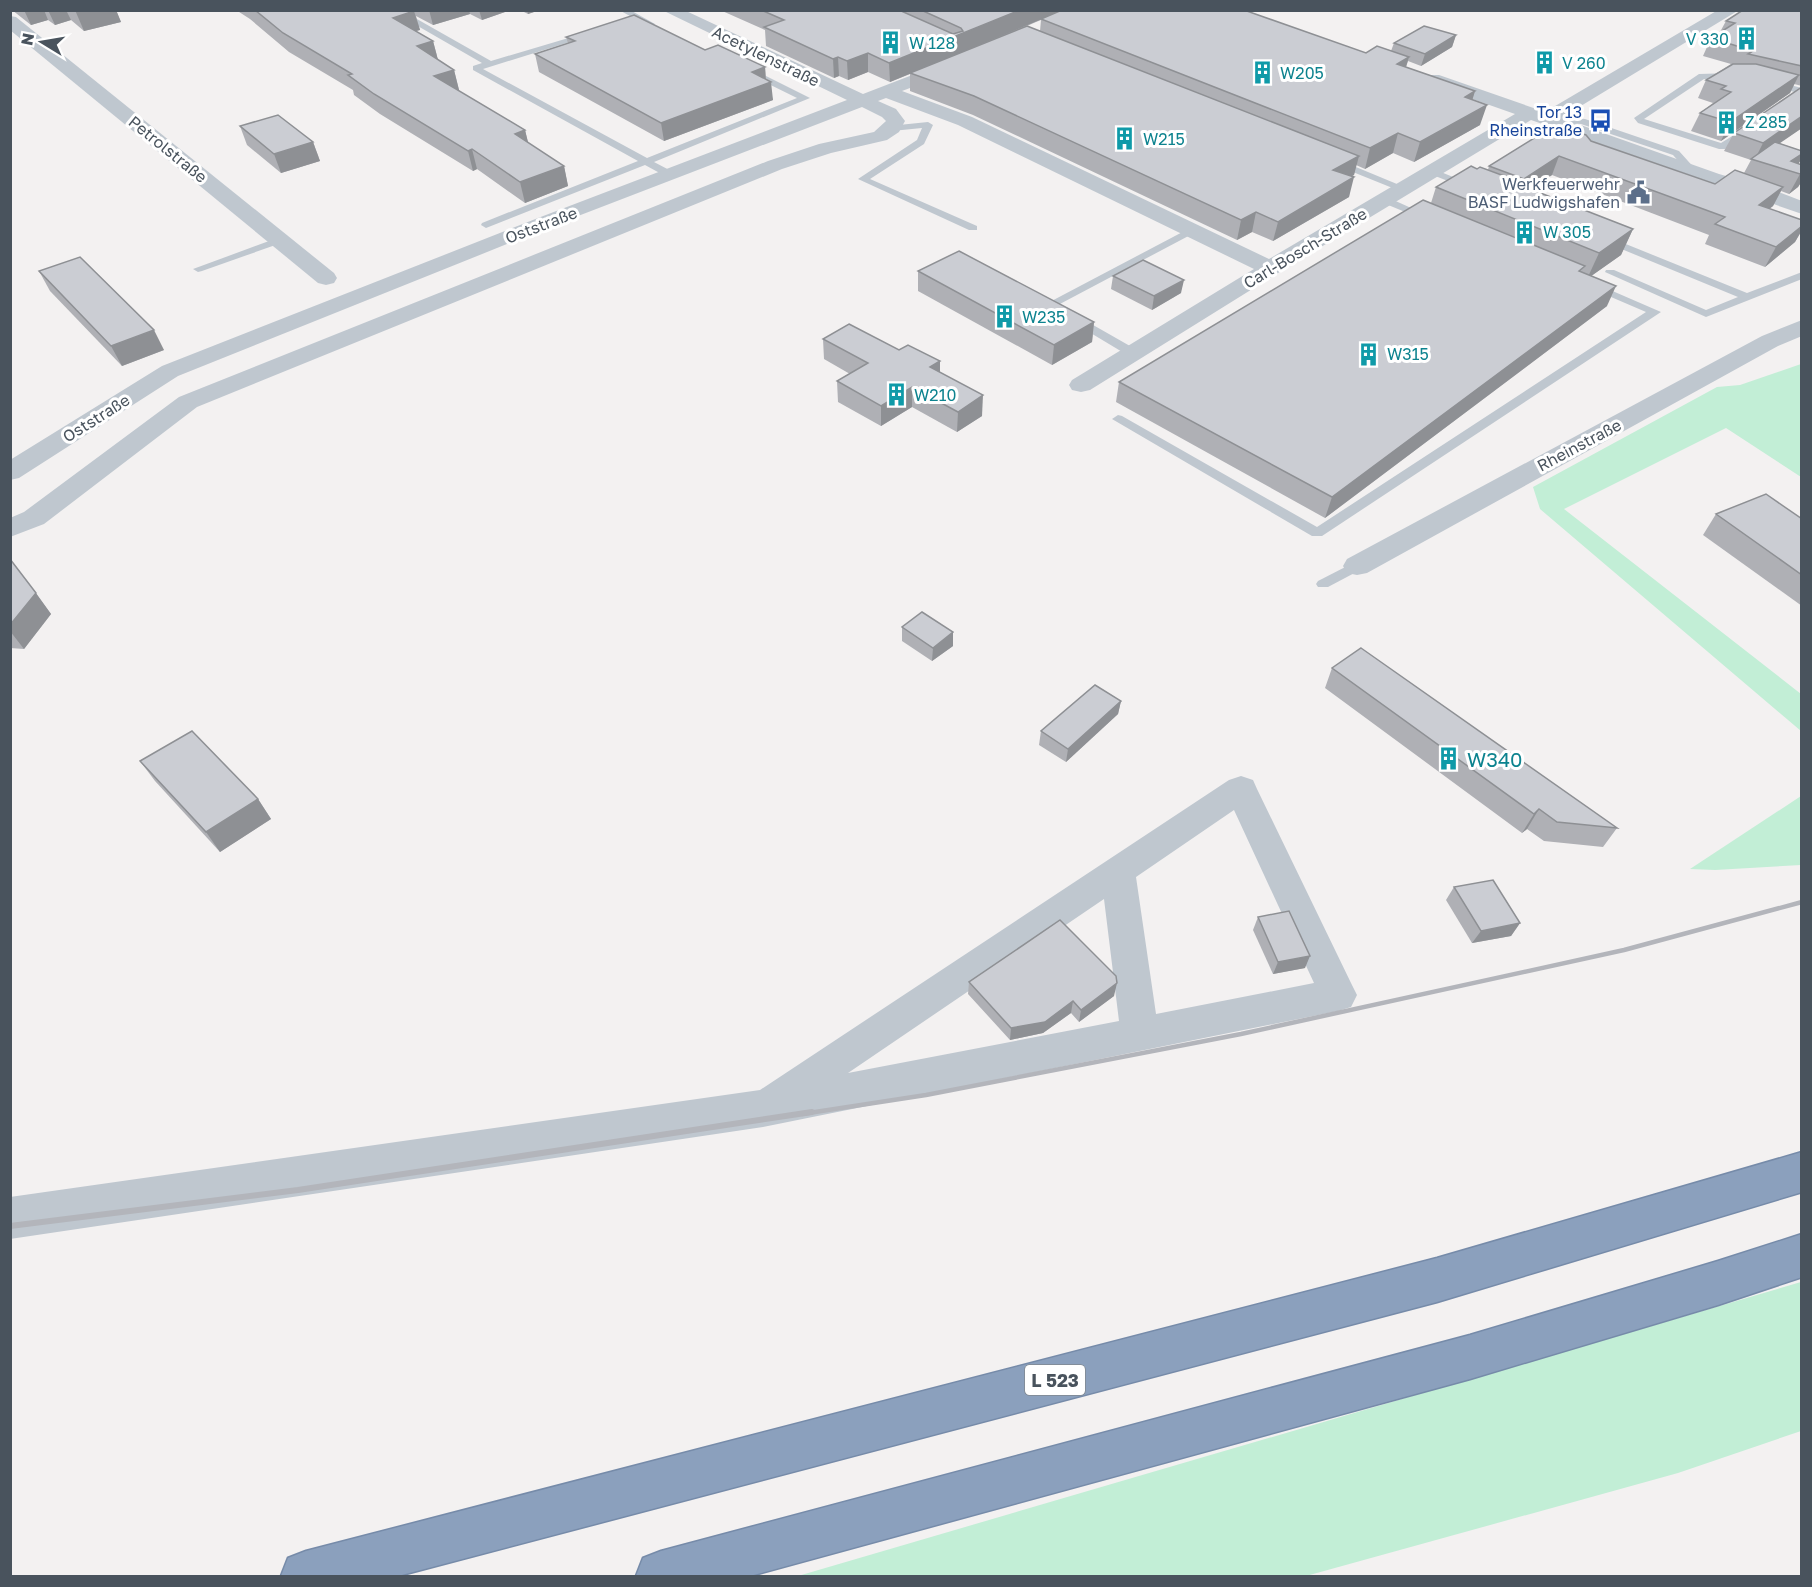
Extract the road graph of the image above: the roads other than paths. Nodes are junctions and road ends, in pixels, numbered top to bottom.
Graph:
1 (394, 10) edge
2 (622, 10) edge
3 (1731, 10) edge
4 (683, 12) edge
5 (637, 17) junction
6 (10, 21) edge
7 (626, 21) edge
8 (658, 27) edge
9 (603, 28) edge
10 (490, 64) junction
11 (742, 68) edge
12 (1418, 74) edge
13 (1747, 76) edge
14 (1758, 80) edge
15 (1802, 91) edge
16 (887, 92) junction
17 (1792, 98) edge
18 (854, 99) junction
19 (950, 116) junction
20 (1539, 116) junction
21 (928, 125) junction
22 (1755, 125) edge
23 (892, 128) junction
24 (1328, 158) edge
25 (646, 161) junction
26 (1433, 172) junction
27 (671, 175) junction
28 (1476, 188) edge
29 (1404, 189) junction
30 (1385, 200) junction
31 (1801, 209) edge
32 (1439, 222) edge
33 (486, 225) dead end
34 (973, 228) dead end
35 (1191, 230) junction
36 (1594, 234) edge
37 (280, 240) junction
38 (1270, 268) junction
39 (198, 269) dead end
40 (1610, 272) edge
41 (1802, 275) edge
42 (326, 278) dead end
43 (1580, 280) edge
44 (1747, 297) junction
45 (1802, 327) edge
46 (1133, 352) junction
47 (1081, 385) dead end
48 (1118, 419) dead end
49 (10, 472) edge
50 (10, 528) edge
51 (1357, 566) joint
52 (1323, 584) dead end
53 (1118, 872) junction
54 (1140, 1034) junction
55 (763, 1108) junction
56 (1802, 1172) edge
57 (10, 1218) edge
58 (1802, 1255) edge
59 (306, 1576) edge
60 (661, 1576) edge

1 - 10 lane
2 - 5 lane
3 - 20 street, Carl-Bosch-Straße
4 - 18 street, Acetylenstraße
5 - 7 lane
5 - 8 lane
6 - 37 street, Petrolstraße
9 - 10 lane
10 - 25 lane
11 - 25 lane
12 - 20 street
13 - 22 lane
14 - 15 lane
15 - 17 lane
16 - 18 street, Oststraße
16 - 18 street, Oststraße
16 - 19 street
18 - 23 street, Acetylenstraße
18 - 27 street, Oststraße
19 - 21 lane
19 - 35 street
20 - 26 street, Carl-Bosch-Straße
20 - 31 street
21 - 23 lane
21 - 34 lane
23 - 50 street
24 - 29 lane
25 - 27 lane
25 - 33 lane
26 - 28 lane
26 - 29 street, Carl-Bosch-Straße
27 - 49 street, Oststraße
29 - 30 street, Carl-Bosch-Straße
30 - 32 lane
30 - 38 street, Carl-Bosch-Straße
35 - 38 street
35 - 46 lane
36 - 44 lane
37 - 39 lane
37 - 42 street, Petrolstraße
38 - 46 street, Carl-Bosch-Straße
40 - 44 lane
41 - 44 lane
43 - 48 lane
45 - 51 street, Rheinstraße
46 - 47 street, Carl-Bosch-Straße
51 - 52 lane
53 - 54 street
53 - 54 street
53 - 55 street
54 - 55 street
55 - 57 street
56 - 59 highway, L 523
58 - 60 highway

